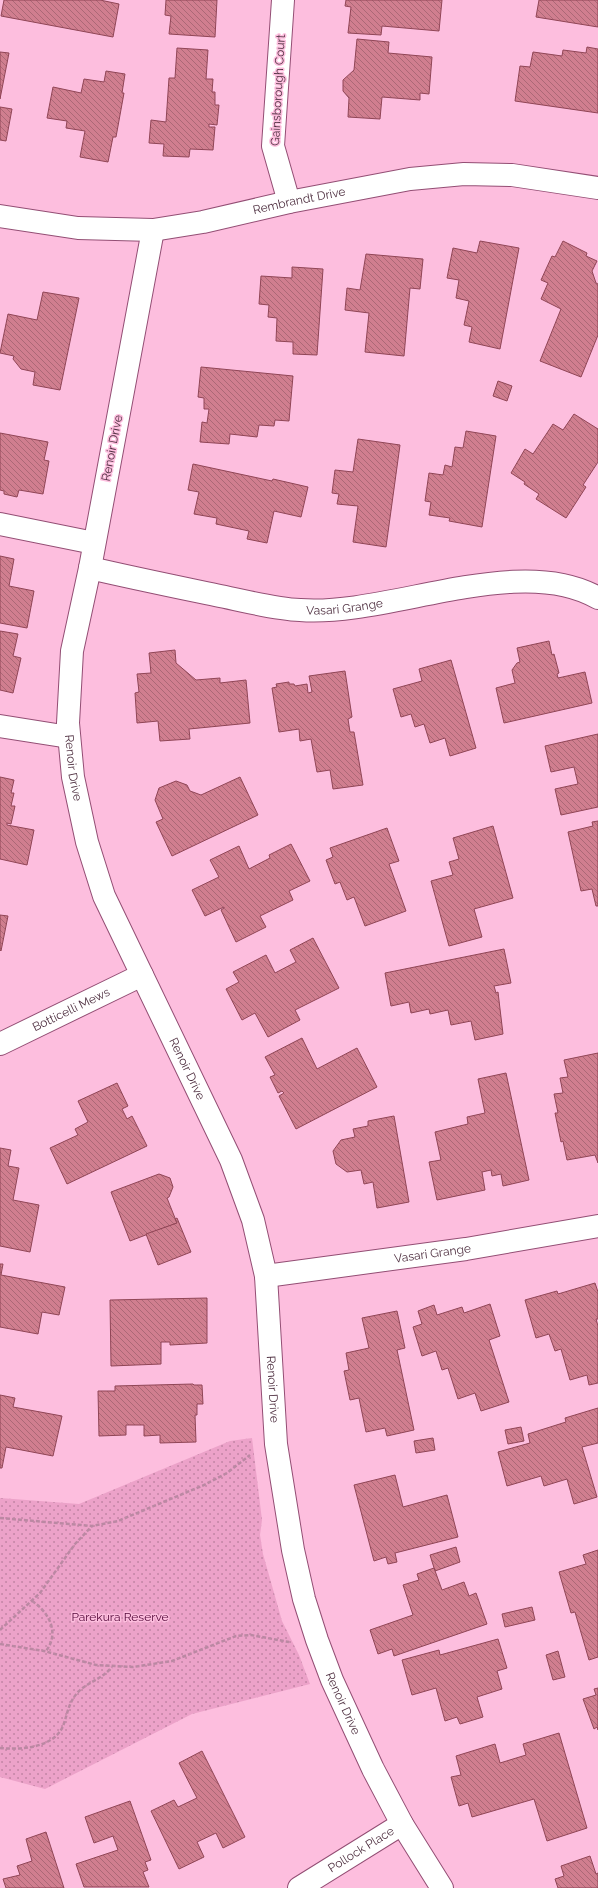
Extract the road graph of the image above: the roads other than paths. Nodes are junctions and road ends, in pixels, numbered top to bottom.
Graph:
1 (283, 0) edge
2 (598, 188) edge
3 (289, 202) junction
4 (0, 216) edge
5 (153, 230) junction
6 (0, 524) edge
7 (94, 543) junction
8 (90, 568) junction
9 (598, 598) edge
10 (0, 726) edge
11 (69, 737) junction
12 (142, 975) junction
13 (0, 1044) edge
14 (598, 1226) edge
15 (266, 1276) junction
16 (402, 1824) junction
17 (299, 1888) edge
18 (442, 1888) edge

1 - 3 street, Gainsborough Court
2 - 3 street, Rembrandt Drive
3 - 5 street, Rembrandt Drive
4 - 5 street, Rembrandt Drive
5 - 7 street, Renoir Drive
6 - 7 street
7 - 8 street, Renoir Drive
8 - 9 street, Vasari Grange
8 - 11 street, Renoir Drive
10 - 11 street
11 - 12 street, Renoir Drive
12 - 13 street, Botticelli Mews
12 - 15 street, Renoir Drive
14 - 15 street, Vasari Grange
15 - 16 street, Renoir Drive
16 - 17 street, Pollock Place
16 - 18 street, Renoir Drive

